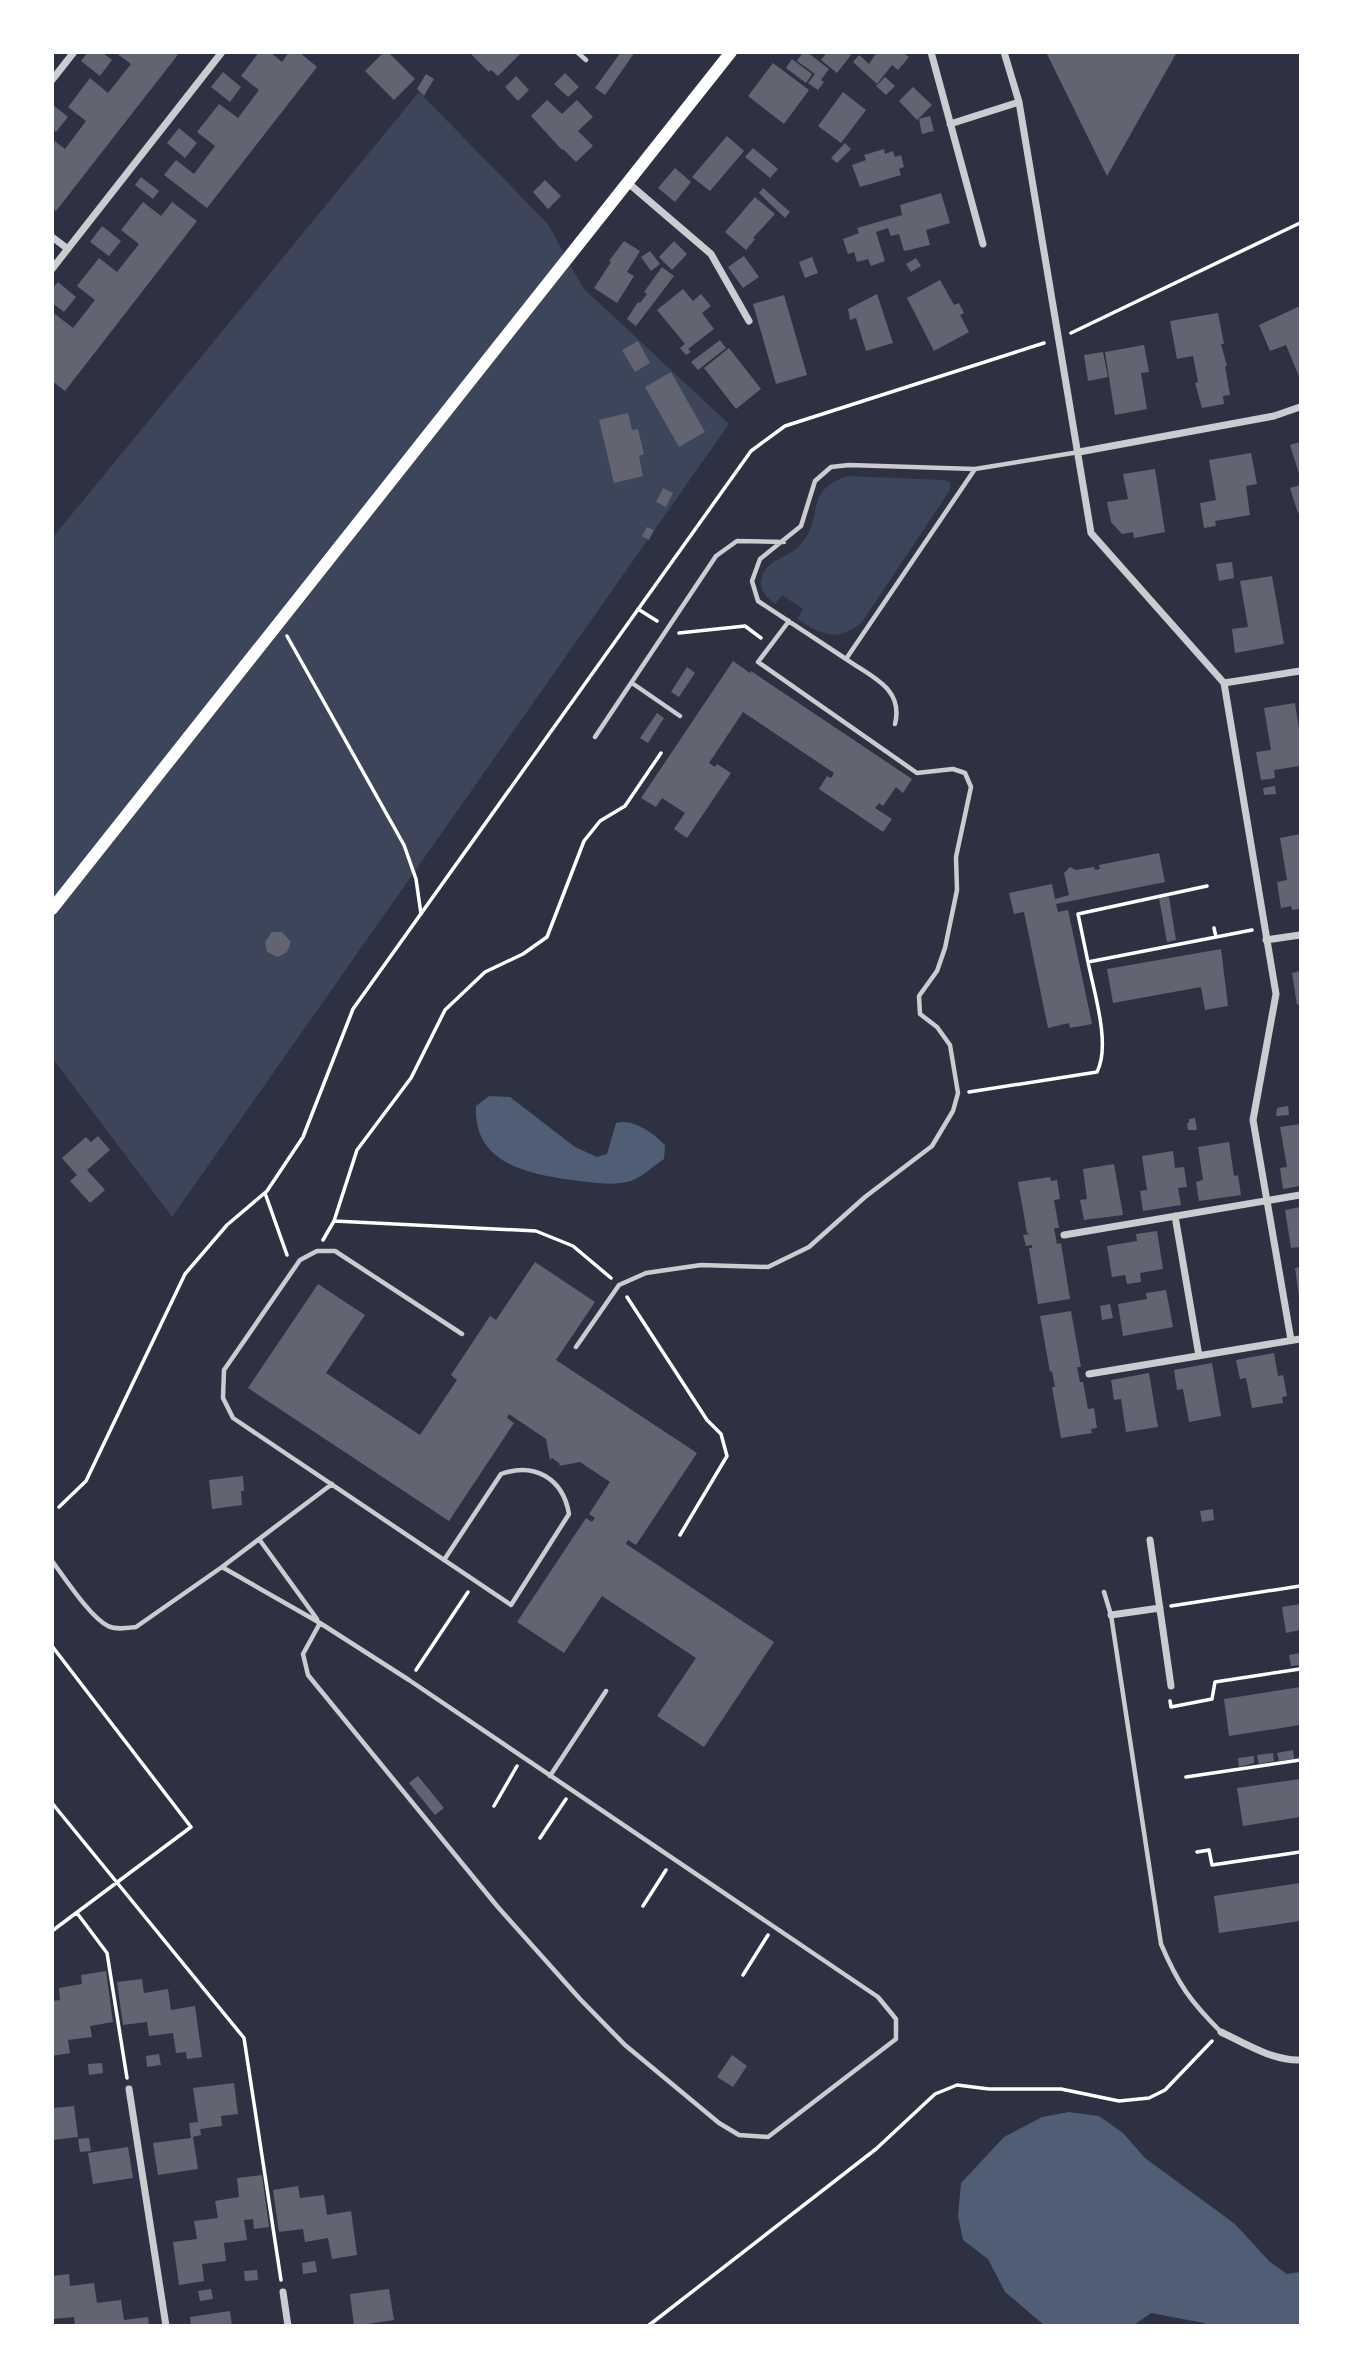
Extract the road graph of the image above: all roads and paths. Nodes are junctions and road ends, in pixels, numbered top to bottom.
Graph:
1 (74, 52) edge
2 (222, 52) edge
3 (577, 52) edge
4 (731, 52) edge
5 (931, 52) edge
6 (1004, 52) edge
7 (586, 60) dead end
8 (52, 80) edge
9 (1019, 102) junction
10 (950, 124) junction
11 (627, 182) junction
12 (1300, 223) edge
13 (52, 237) edge
14 (983, 244) dead end
15 (68, 249) junction
16 (52, 269) edge
17 (749, 321) dead end
18 (1060, 339) junction
19 (1300, 407) edge
20 (1079, 452) junction
21 (975, 469) junction
22 (784, 542) junction
23 (638, 609) junction
24 (789, 621) junction
25 (279, 622) junction
26 (668, 627) junction
27 (681, 633) dead end
28 (771, 645) junction
29 (846, 659) junction
30 (1300, 671) edge
31 (632, 683) junction
32 (1224, 683) junction
33 (680, 716) dead end
34 (895, 724) dead end
35 (595, 737) dead end
36 (661, 753) dead end
37 (1207, 886) dead end
38 (52, 909) edge
39 (421, 914) junction
40 (1214, 928) dead end
41 (1264, 928) junction
42 (1300, 935) edge
43 (1216, 937) junction
44 (1266, 940) junction
45 (1088, 962) junction
46 (958, 1093) junction
47 (265, 1194) junction
48 (1300, 1195) edge
49 (1268, 1200) junction
50 (1175, 1216) junction
51 (1064, 1235) dead end
52 (317, 1251) junction
53 (293, 1270) junction
54 (462, 1334) dead end
55 (1300, 1339) edge
56 (1292, 1340) junction
57 (576, 1347) dead end
58 (1199, 1356) junction
59 (1089, 1374) dead end
60 (332, 1484) junction
61 (59, 1507) dead end
62 (259, 1539) junction
63 (1150, 1540) dead end
64 (444, 1560) junction
65 (52, 1561) edge
66 (222, 1567) junction
67 (475, 1581) junction
68 (1300, 1586) edge
69 (1104, 1592) dead end
70 (1160, 1608) junction
71 (1111, 1615) junction
72 (320, 1622) junction
73 (52, 1646) edge
74 (1300, 1669) edge
75 (409, 1680) junction
76 (1171, 1686) dead end
77 (606, 1691) dead end
78 (1174, 1705) dead end
79 (522, 1757) junction
80 (1300, 1760) edge
81 (550, 1776) junction
82 (1186, 1777) dead end
83 (572, 1790) junction
84 (52, 1803) edge
85 (494, 1806) dead end
86 (540, 1838) dead end
87 (1196, 1852) dead end
88 (1300, 1852) edge
89 (673, 1859) junction
90 (118, 1882) junction
91 (643, 1906) dead end
92 (77, 1913) junction
93 (773, 1927) junction
94 (52, 1931) edge
95 (743, 1975) dead end
96 (1220, 2032) junction
97 (1300, 2060) edge
98 (128, 2089) joint
99 (283, 2292) joint
100 (166, 2326) edge
101 (288, 2326) edge
102 (648, 2326) edge

1 - 8 street
2 - 15 street
3 - 7 lane
4 - 11 main road
5 - 10 street
6 - 9 street
9 - 10 street
9 - 18 street
10 - 14 street
11 - 17 street
11 - 25 main road
12 - 18 path
13 - 15 street
15 - 16 street
18 - 20 street
18 - 23 path
19 - 20 street
20 - 21 lane
20 - 32 street
21 - 22 lane
21 - 29 lane
22 - 24 lane
22 - 26 lane
23 - 26 path
23 - 39 path
24 - 28 lane
24 - 29 lane
25 - 38 main road
25 - 39 path
26 - 31 lane
27 - 28 path
28 - 46 lane
29 - 34 lane
30 - 32 street
31 - 33 lane
31 - 35 lane
32 - 41 street
36 - 52 path
37 - 45 path
39 - 47 path
40 - 43 path
41 - 43 path
41 - 44 street
42 - 44 street
43 - 45 path
44 - 49 street
45 - 46 path
46 - 57 lane
47 - 53 path
47 - 61 path
48 - 49 street
49 - 50 street
49 - 56 street
50 - 51 street
50 - 58 street
52 - 53 lane
52 - 54 lane
53 - 60 lane
55 - 56 street
56 - 58 street
58 - 59 street
60 - 62 lane
60 - 64 lane
62 - 66 lane
62 - 72 lane
63 - 70 street
64 - 67 lane
64 - 67 lane
65 - 66 lane
66 - 72 lane
67 - 75 path
68 - 70 path
69 - 71 lane
70 - 71 street
70 - 76 street
71 - 96 lane
72 - 75 lane
72 - 93 lane
73 - 90 path
74 - 78 path
75 - 79 lane
77 - 81 lane
79 - 81 lane
79 - 85 path
80 - 82 path
81 - 83 lane
83 - 86 path
83 - 89 lane
84 - 90 path
87 - 88 path
89 - 91 path
89 - 93 lane
90 - 92 path
90 - 99 path
92 - 94 path
92 - 98 path
93 - 95 path
96 - 97 street
96 - 102 path
98 - 100 street
99 - 101 street

